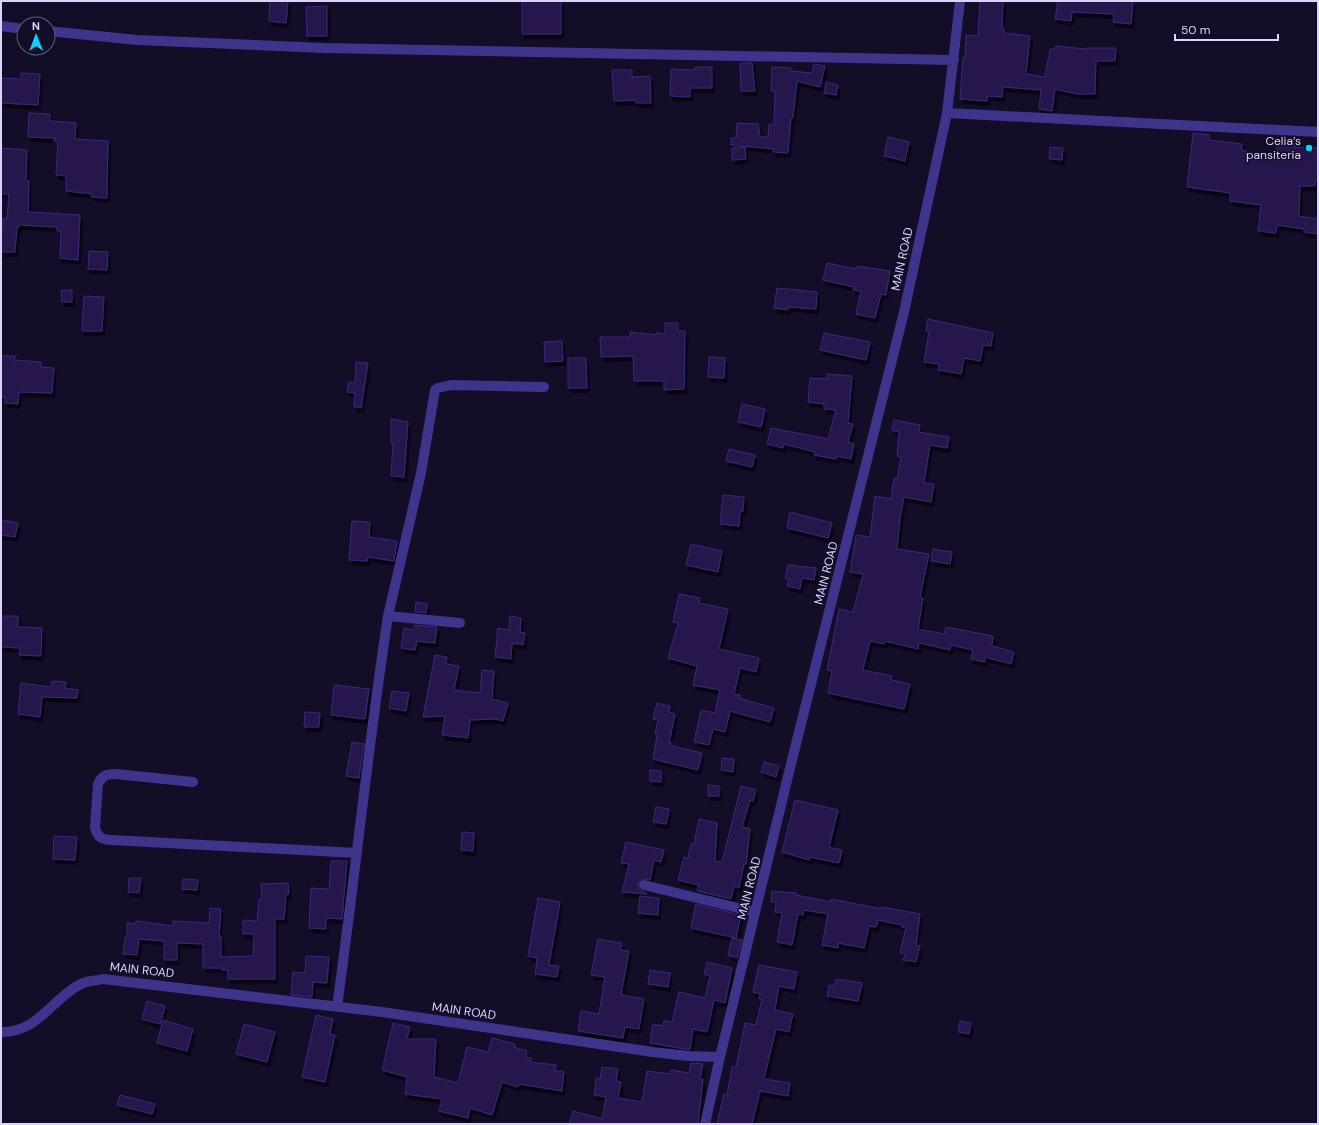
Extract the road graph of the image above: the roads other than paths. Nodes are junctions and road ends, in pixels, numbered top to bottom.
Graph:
1 (960, 1) edge
2 (1, 26) edge
3 (16, 28) edge
4 (56, 32) edge
5 (954, 60) junction
6 (947, 113) junction
7 (1318, 132) edge
8 (544, 387) dead end
9 (388, 616) junction
10 (460, 622) dead end
11 (192, 782) dead end
12 (358, 853) junction
13 (644, 885) dead end
14 (756, 912) junction
15 (337, 1007) junction
16 (1, 1032) edge
17 (720, 1057) junction
18 (704, 1124) edge

1 - 5 street, MAIN ROAD
2 - 3 street
4 - 5 street
5 - 6 street, MAIN ROAD
6 - 7 street
6 - 14 street, MAIN ROAD
8 - 9 street
9 - 10 street
9 - 12 street
11 - 12 street
12 - 15 street
13 - 14 street
14 - 17 street, MAIN ROAD
15 - 16 street, MAIN ROAD
15 - 17 street, MAIN ROAD
17 - 18 street

